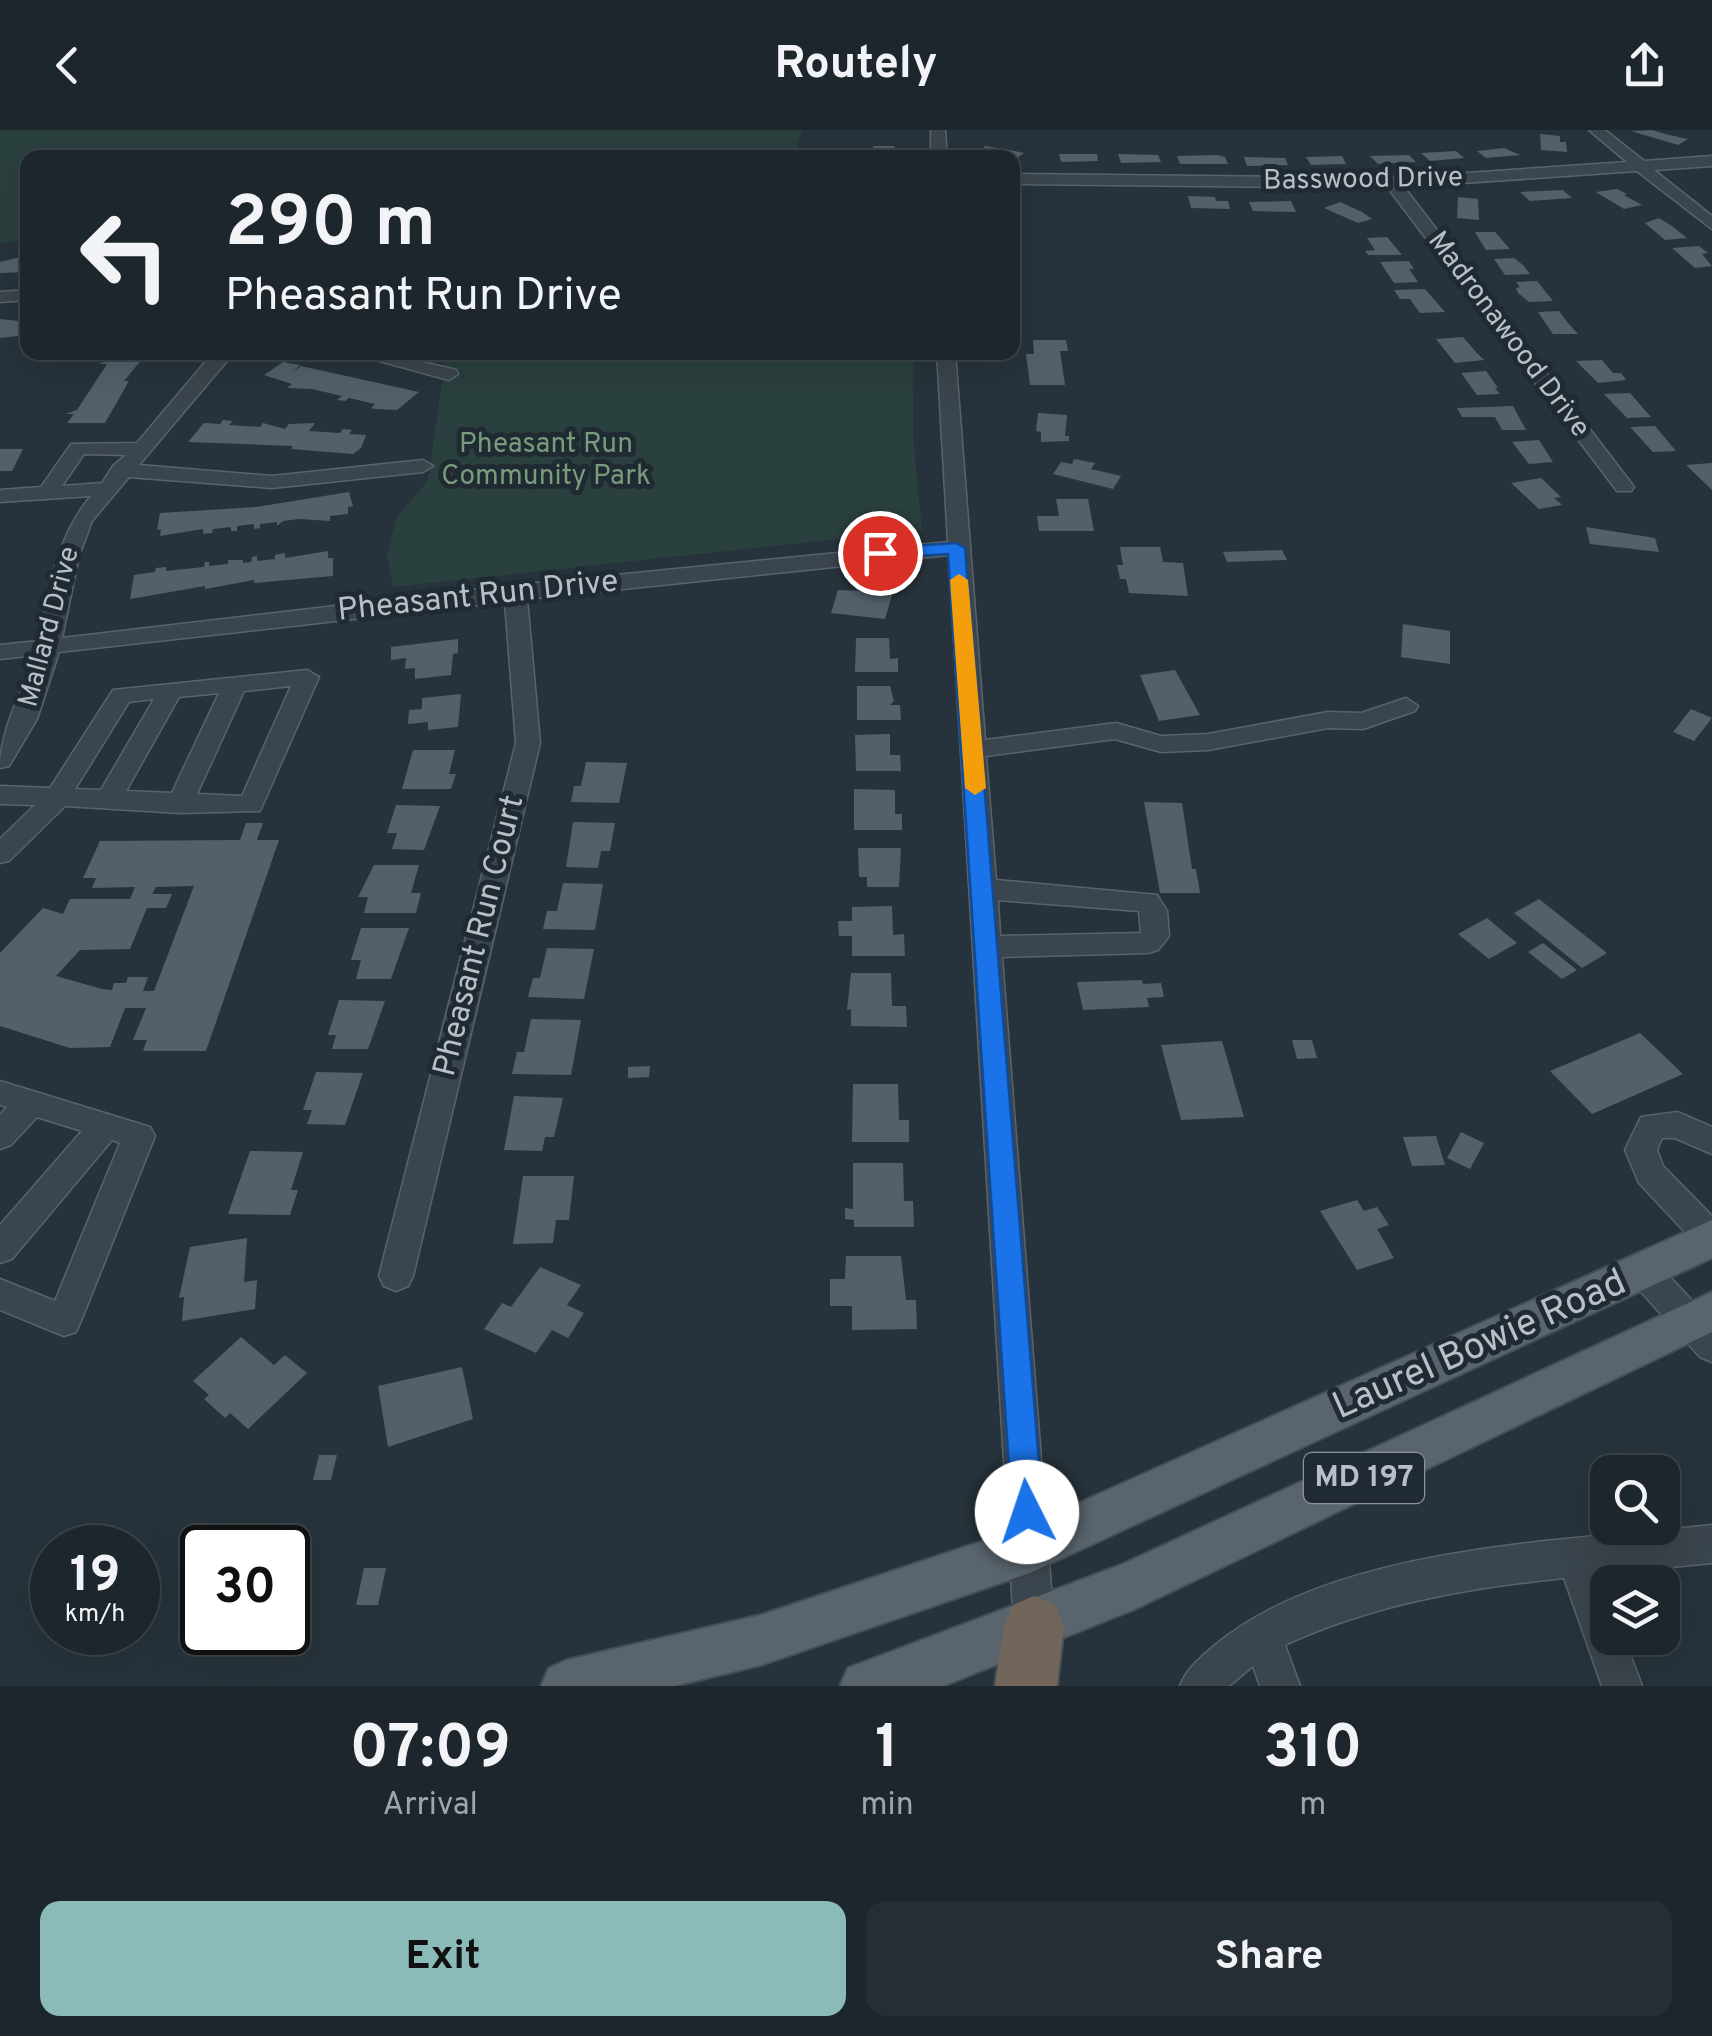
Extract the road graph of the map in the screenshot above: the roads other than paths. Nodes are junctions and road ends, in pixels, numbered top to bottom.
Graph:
1 (1596, 130) edge
2 (1712, 161) edge
3 (1643, 166) junction
4 (1020, 179) edge
5 (1393, 184) junction
6 (1712, 224) edge
7 (220, 360) edge
8 (389, 360) edge
9 (946, 360) edge
10 (449, 374) dead end
11 (138, 449) junction
12 (422, 466) dead end
13 (120, 470) junction
14 (1624, 487) dead end
15 (104, 489) junction
16 (46, 493) junction
17 (0, 496) edge
18 (956, 548) junction
19 (514, 592) junction
20 (50, 647) junction
21 (0, 652) edge
22 (235, 684) junction
23 (170, 690) junction
24 (1406, 706) dead end
25 (972, 750) junction
26 (0, 760) edge
27 (0, 795) edge
28 (56, 800) junction
29 (108, 801) junction
30 (180, 804) junction
31 (0, 854) edge
32 (982, 889) junction
33 (986, 947) junction
34 (0, 1093) edge
35 (30, 1102) junction
36 (106, 1126) junction
37 (0, 1136) edge
38 (1712, 1141) edge
39 (1712, 1238) edge
40 (0, 1249) edge
41 (1644, 1272) junction
42 (396, 1276) dead end
43 (0, 1294) edge
44 (1705, 1327) edge
45 (1712, 1544) edge
46 (1030, 1549) junction
47 (1577, 1560) junction
48 (1034, 1626) junction
49 (1262, 1635) junction
50 (567, 1686) edge
51 (866, 1686) edge
52 (1026, 1686) edge
53 (1200, 1686) edge
54 (1280, 1686) edge
55 (1622, 1686) edge

1 - 3 street
2 - 3 street, Basswood Drive
3 - 5 street, Basswood Drive
3 - 6 street
4 - 5 street, Basswood Drive
5 - 14 street, Madronawood Drive
7 - 11 street, Mallard Drive
8 - 10 street
9 - 18 street
11 - 13 street, Mallard Drive
11 - 16 street
12 - 13 street
13 - 15 street, Mallard Drive
15 - 16 street
15 - 20 street, Mallard Drive
16 - 17 street
18 - 19 street, Pheasant Run Drive
18 - 25 street
19 - 20 street, Pheasant Run Drive
19 - 42 street, Pheasant Run Court
20 - 21 street, Pheasant Run Drive
20 - 26 street, Mallard Drive
22 - 23 street
22 - 30 street
22 - 30 street
23 - 28 street
23 - 29 street
24 - 25 street
25 - 32 street
27 - 28 street
28 - 29 street
28 - 31 street
29 - 30 street
32 - 33 street
32 - 33 street
33 - 46 street
34 - 35 street
35 - 36 street
35 - 37 street
36 - 40 street
36 - 43 street
38 - 39 street
39 - 41 main road, Laurel Bowie Road / MD 197
41 - 44 street
41 - 46 main road, Laurel Bowie Road / MD 197
44 - 48 main road, Laurel Bowie Road / MD 197
45 - 47 street
46 - 48 street
46 - 50 main road, Laurel Bowie Road / MD 197
47 - 49 street
47 - 55 street
48 - 51 main road, Laurel Bowie Road / MD 197
48 - 52 highway
49 - 53 street
49 - 54 street

